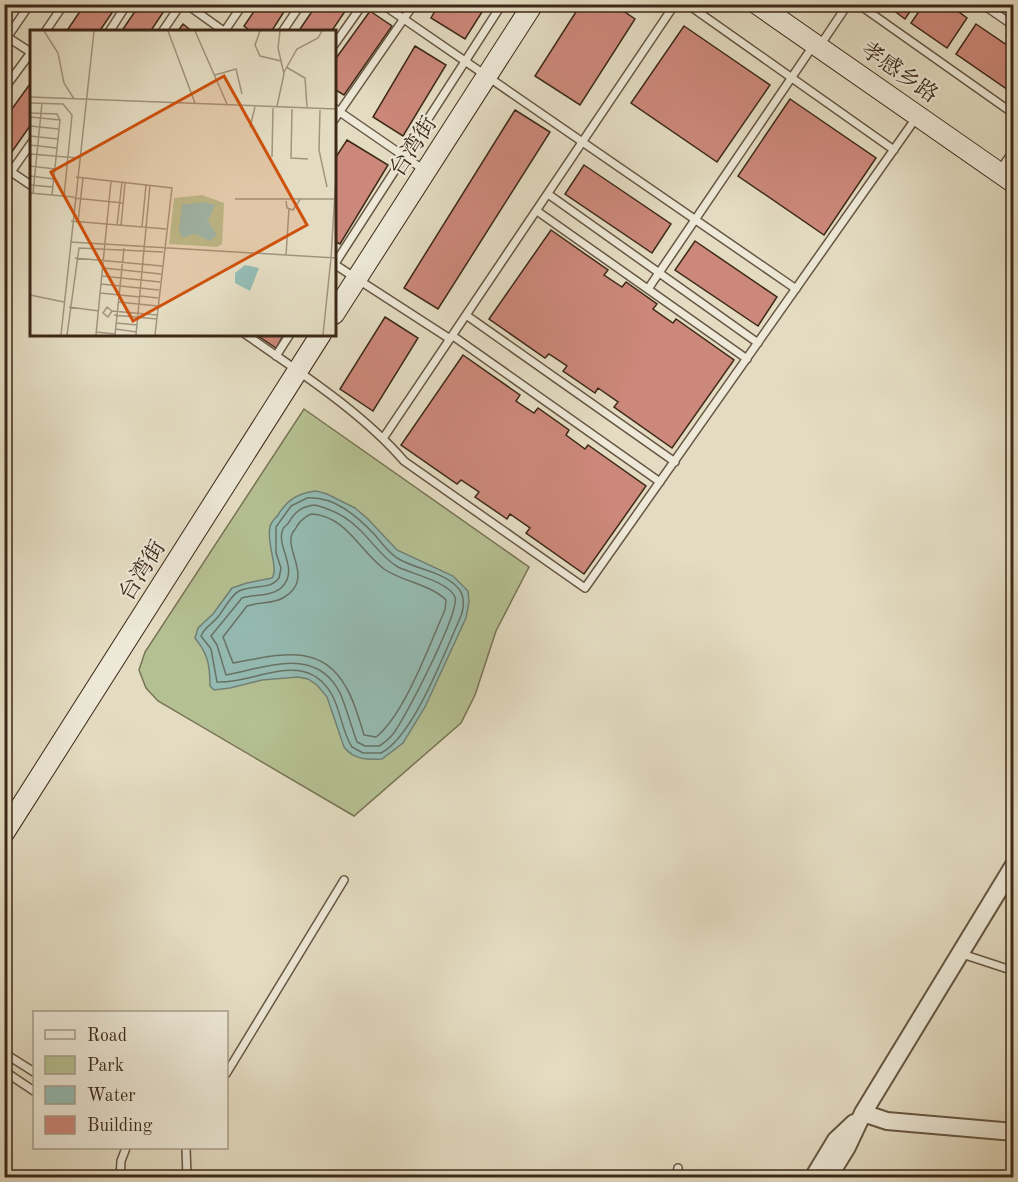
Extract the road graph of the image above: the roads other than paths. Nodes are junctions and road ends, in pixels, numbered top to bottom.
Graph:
1 (30, 4) edge
2 (64, 4) edge
3 (127, 4) edge
4 (181, 4) edge
5 (186, 4) edge
6 (243, 4) edge
7 (301, 4) edge
8 (363, 4) edge
9 (382, 4) edge
10 (414, 4) edge
11 (502, 4) edge
12 (533, 4) edge
13 (675, 4) edge
14 (687, 4) edge
15 (757, 4) edge
16 (848, 4) edge
17 (858, 4) edge
18 (982, 4) edge
19 (403, 20) junction
20 (1014, 26) edge
21 (46, 30) edge
22 (110, 30) edge
23 (163, 30) edge
24 (223, 30) edge
25 (225, 30) edge
26 (283, 30) edge
27 (6, 38) edge
28 (336, 42) edge
29 (817, 45) junction
30 (30, 51) edge
31 (30, 53) edge
32 (465, 62) junction
33 (486, 77) junction
34 (791, 78) junction
35 (4, 89) edge
36 (337, 110) edge
37 (1014, 114) edge
38 (918, 116) junction
39 (582, 143) junction
40 (30, 144) edge
41 (894, 150) junction
42 (1014, 150) edge
43 (404, 157) junction
44 (8, 169) edge
45 (426, 172) junction
46 (1009, 178) edge
47 (30, 185) edge
48 (548, 194) junction
49 (537, 211) junction
50 (695, 220) junction
51 (336, 263) edge
52 (336, 266) edge
53 (659, 272) junction
54 (358, 279) junction
55 (648, 289) junction
56 (796, 289) junction
57 (336, 311) edge
58 (466, 315) junction
59 (248, 336) edge
60 (289, 336) edge
61 (320, 336) edge
62 (452, 337) junction
63 (758, 342) junction
64 (276, 356) junction
65 (747, 359) junction
66 (298, 371) junction
67 (384, 437) junction
68 (675, 462) junction
69 (660, 482) junction
70 (4, 833) edge
71 (1014, 864) edge
72 (344, 880) dead end
73 (960, 953) junction
74 (1014, 971) edge
75 (4, 1053) edge
76 (4, 1071) edge
77 (33, 1071) edge
78 (228, 1071) edge
79 (33, 1089) edge
80 (863, 1113) junction
81 (1014, 1132) edge
82 (125, 1149) edge
83 (186, 1149) edge
84 (678, 1168) dead end
85 (120, 1178) edge
86 (187, 1178) edge
87 (676, 1178) edge
88 (813, 1178) edge
89 (828, 1178) edge

1 - 27 lane
2 - 21 lane
3 - 22 lane
4 - 23 lane
5 - 24 lane
6 - 25 lane
7 - 26 lane
8 - 28 lane
9 - 19 lane
10 - 19 lane
11 - 32 lane
12 - 33 main road, 台湾街
13 - 39 lane
14 - 34 lane
15 - 29 main road, 孝感乡路
16 - 29 lane
17 - 37 lane
18 - 20 lane
19 - 32 lane
19 - 36 lane
27 - 30 lane
29 - 34 lane
29 - 38 main road, 孝感乡路
31 - 35 lane
32 - 33 lane
32 - 43 lane
33 - 39 lane
33 - 45 main road, 台湾街
34 - 41 lane
34 - 50 lane
36 - 43 lane
38 - 41 lane
38 - 46 main road, 孝感乡路
39 - 48 lane
39 - 50 lane
40 - 44 lane
41 - 56 lane
42 - 46 lane
43 - 45 lane
43 - 51 lane
44 - 47 lane
45 - 54 main road, 台湾街
48 - 49 lane
48 - 53 lane
49 - 55 lane
49 - 58 lane
50 - 53 lane
50 - 56 lane
52 - 54 lane
53 - 55 lane
53 - 63 lane
54 - 57 main road, 台湾街
54 - 62 lane
55 - 65 lane
56 - 63 lane
58 - 62 lane
58 - 68 lane
59 - 64 lane
60 - 64 lane
61 - 66 main road, 台湾街
62 - 67 lane
62 - 69 lane
63 - 65 lane
64 - 66 lane
65 - 68 lane
66 - 67 lane
66 - 70 main road, 台湾街
67 - 69 lane
68 - 69 lane
71 - 73 street
72 - 78 lane
73 - 74 lane
73 - 80 street
75 - 77 lane
76 - 79 lane
80 - 81 street
80 - 88 street
80 - 89 street
82 - 85 lane
83 - 86 lane
84 - 87 lane

